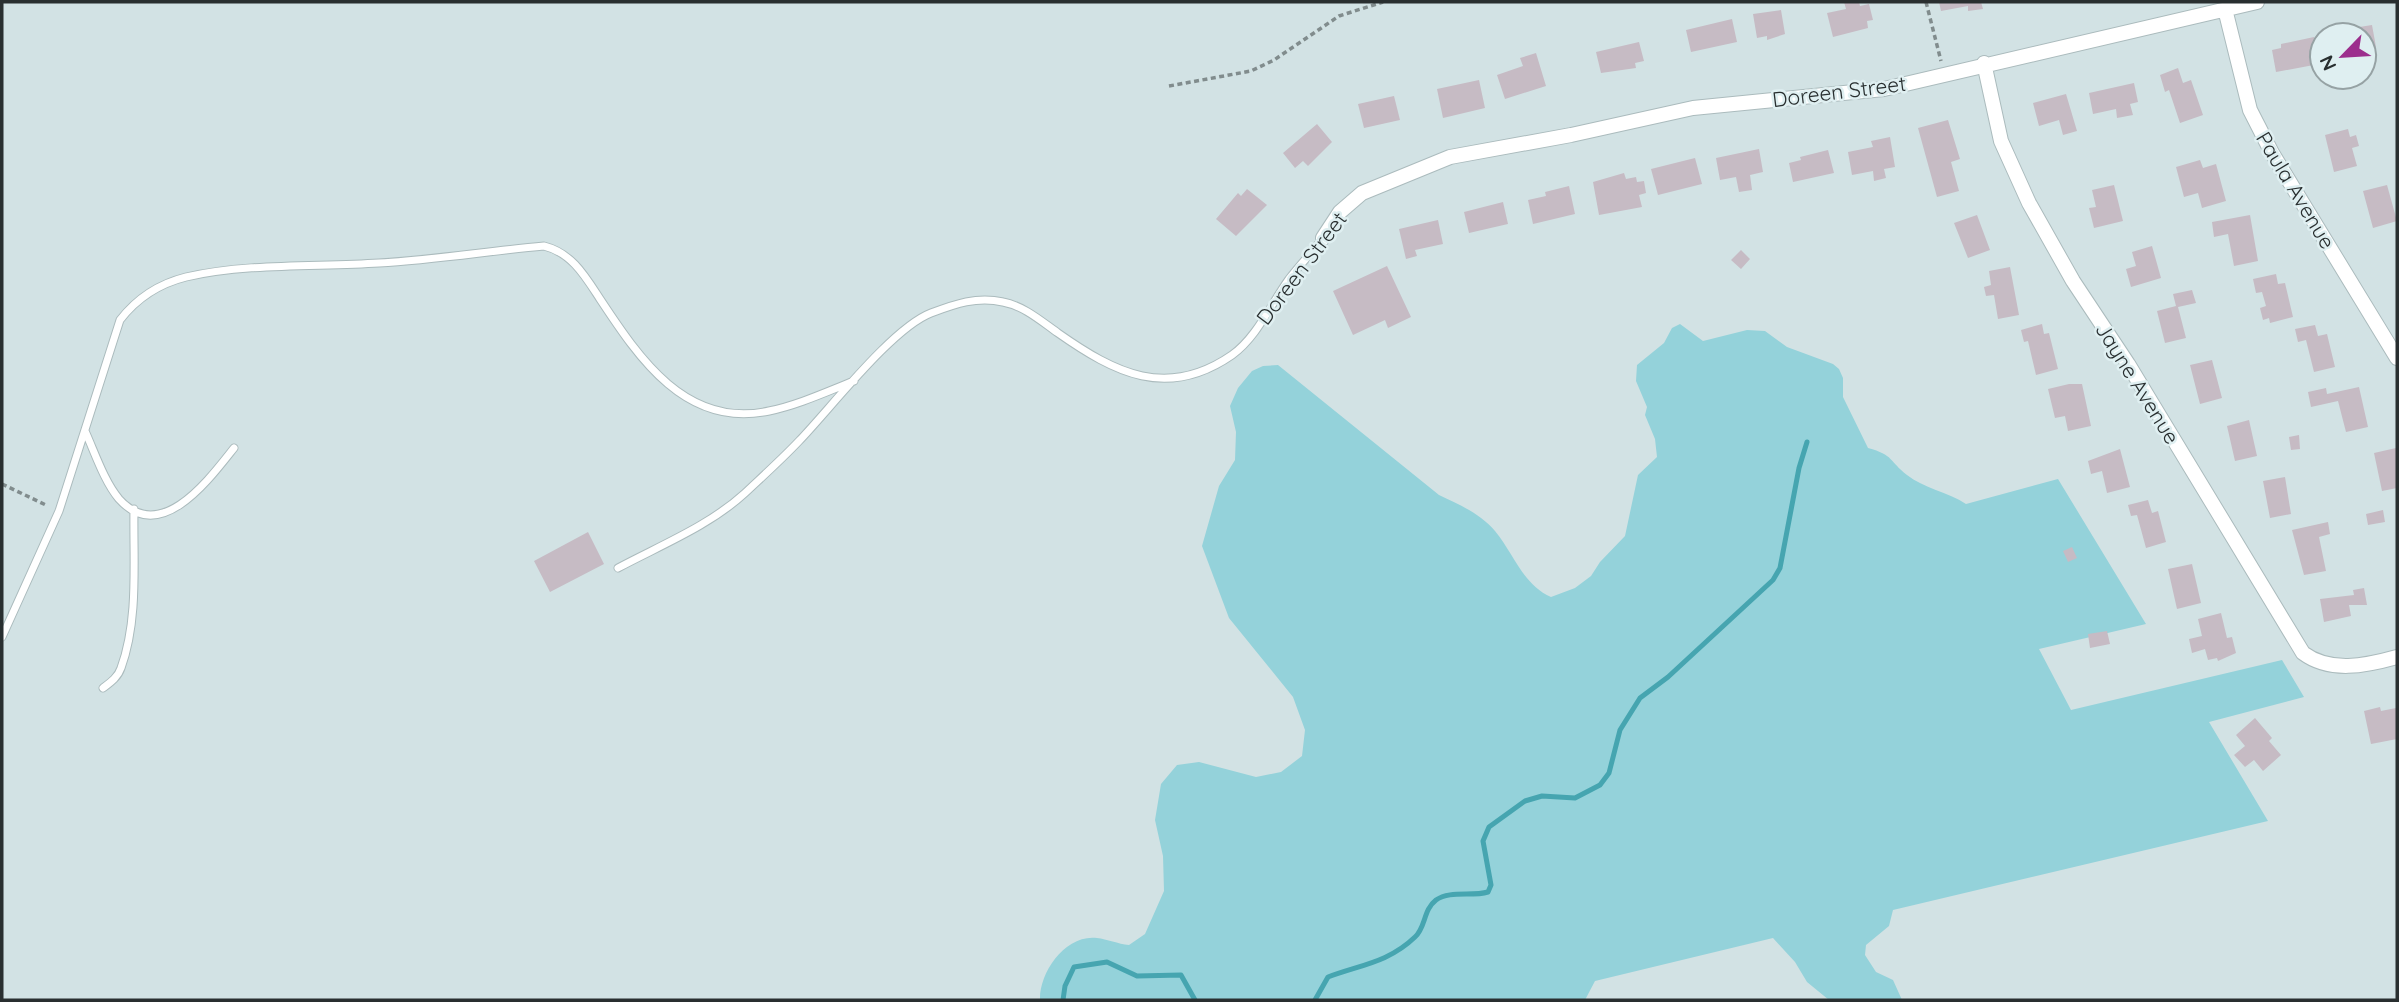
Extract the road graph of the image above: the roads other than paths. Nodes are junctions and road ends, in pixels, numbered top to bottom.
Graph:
1 (2257, 2) edge
2 (2225, 9) junction
3 (1984, 64) junction
4 (1323, 239) joint
5 (2397, 358) edge
6 (854, 381) junction
7 (85, 431) junction
8 (234, 448) dead end
9 (134, 509) junction
10 (618, 568) dead end
11 (2, 637) edge
12 (2397, 657) edge
13 (103, 688) dead end

1 - 2 street, Doreen Street
2 - 3 street, Doreen Street
2 - 5 street, Paula Avenue
3 - 4 street, Doreen Street
3 - 12 street, Jayne Avenue
4 - 6 lane, Doreen Street
6 - 7 lane
6 - 10 lane, Doreen Street
7 - 9 lane
7 - 11 lane
8 - 9 lane
9 - 13 lane

